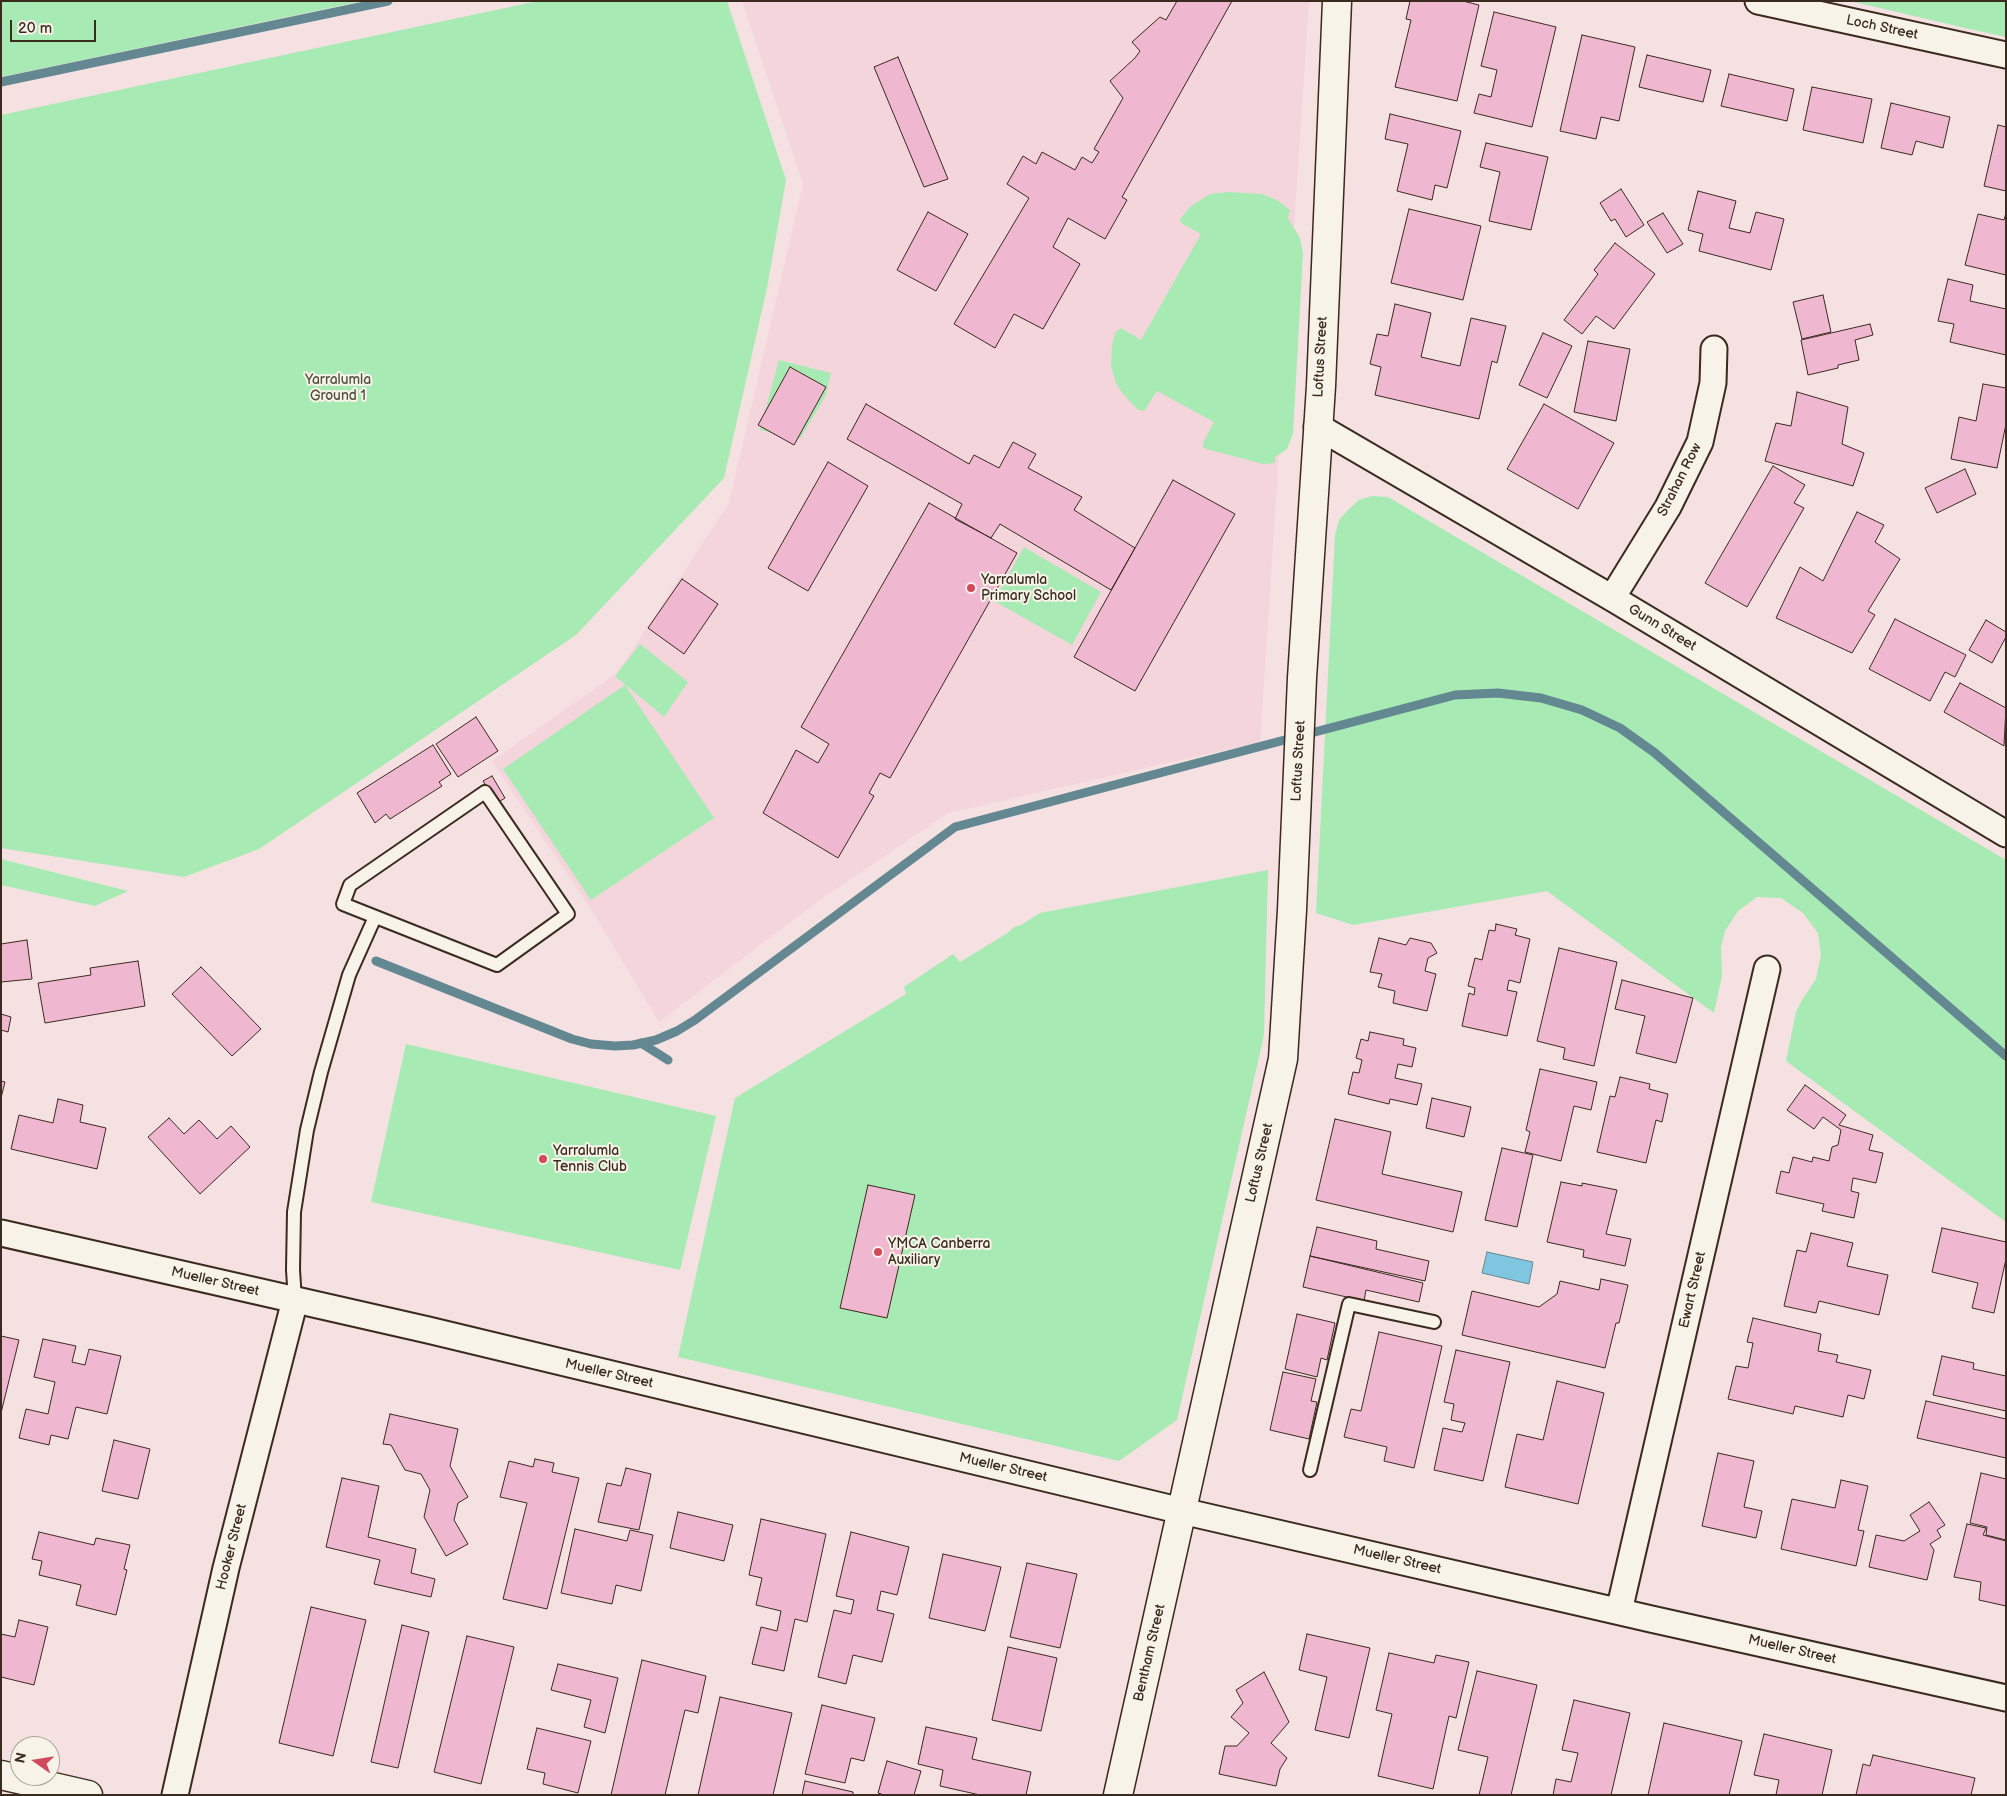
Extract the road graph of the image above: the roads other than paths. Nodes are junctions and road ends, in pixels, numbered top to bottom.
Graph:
1 (1337, 1) edge
2 (1758, 1) edge
3 (2006, 55) edge
4 (1714, 349) dead end
5 (1317, 426) junction
6 (1612, 598) junction
7 (2006, 834) edge
8 (375, 917) junction
9 (1767, 969) dead end
10 (1, 1233) edge
11 (295, 1300) junction
12 (1434, 1322) dead end
13 (1310, 1470) dead end
14 (1182, 1510) junction
15 (1619, 1612) junction
16 (2006, 1698) edge
17 (1, 1775) edge
18 (88, 1795) edge
19 (175, 1795) edge
20 (1118, 1795) edge

1 - 5 street, Loftus Street
2 - 3 street, Loch Street
4 - 6 street, Strahan Row
5 - 6 street, Gunn Street
5 - 14 street, Loftus Street
6 - 7 street, Gunn Street
8 - 8 lane
8 - 11 lane
9 - 15 street, Ewart Street
10 - 11 street, Mueller Street
11 - 14 street, Mueller Street
11 - 19 street, Hooker Street
12 - 13 lane
14 - 15 street, Mueller Street
14 - 20 street, Bentham Street
15 - 16 street, Mueller Street
17 - 18 street

